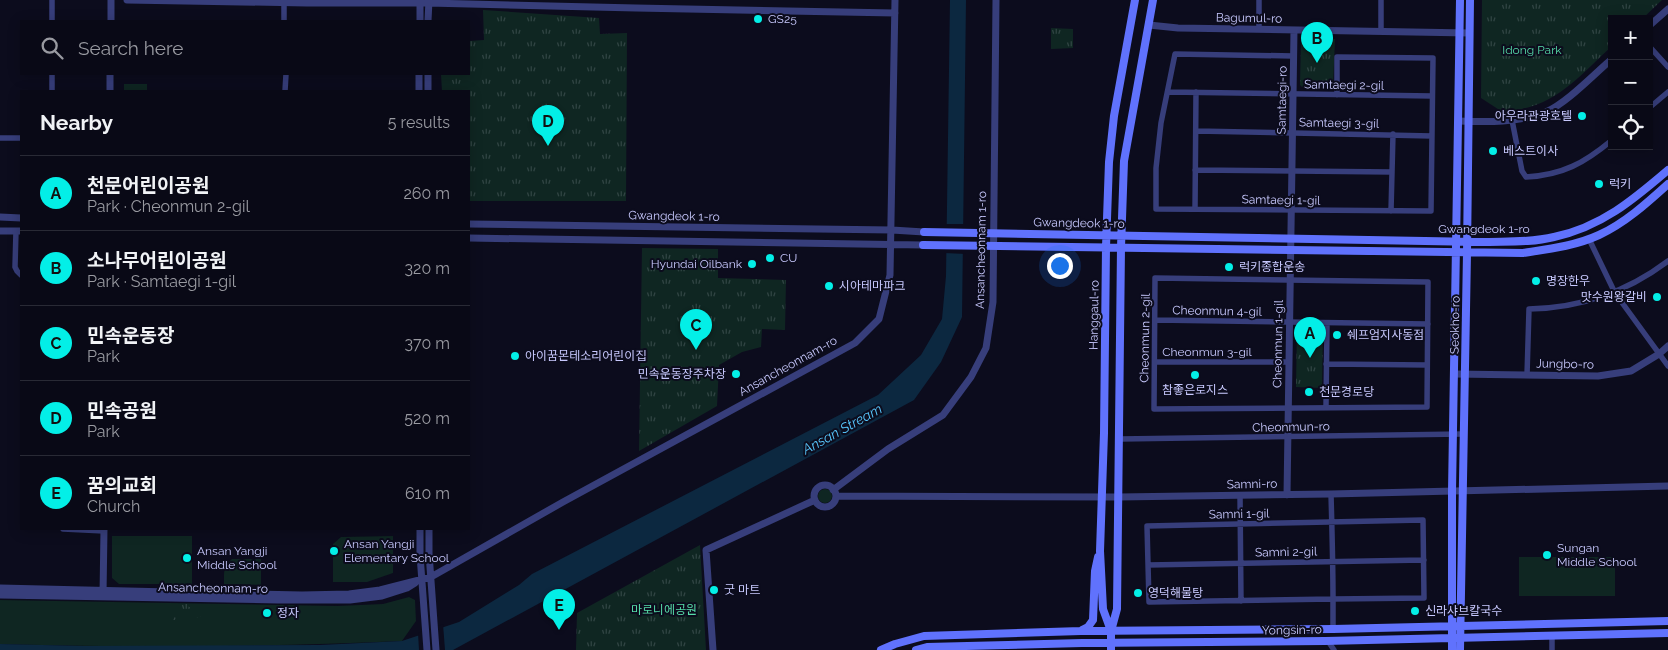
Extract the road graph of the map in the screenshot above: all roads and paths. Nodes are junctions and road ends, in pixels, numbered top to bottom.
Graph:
1 (52, 0) edge
2 (111, 0) edge
3 (127, 0) edge
4 (895, 0) edge
5 (996, 0) edge
6 (1135, 0) edge
7 (1154, 0) edge
8 (1259, 0) edge
9 (1381, 0) edge
10 (1460, 0) edge
11 (1470, 0) edge
12 (420, 1) edge
13 (428, 1) edge
14 (284, 3) junction
15 (1668, 9) edge
16 (895, 13) junction
17 (52, 20) edge
18 (111, 20) edge
19 (284, 20) edge
20 (420, 20) edge
21 (428, 20) edge
22 (1653, 22) edge
23 (1149, 25) junction
24 (1259, 29) junction
25 (1294, 30) junction
26 (1381, 31) junction
27 (1460, 32) junction
28 (1469, 33) junction
29 (1653, 50) edge
30 (1293, 56) junction
31 (1611, 60) edge
32 (1668, 67) edge
33 (52, 75) edge
34 (110, 75) edge
35 (286, 75) edge
36 (419, 75) edge
37 (428, 75) edge
38 (52, 90) edge
39 (110, 90) edge
40 (285, 90) edge
41 (419, 90) edge
42 (428, 90) edge
43 (1168, 92) junction
44 (1196, 92) junction
45 (1668, 92) edge
46 (1293, 94) junction
47 (1337, 95) junction
48 (1432, 96) junction
49 (1653, 105) edge
50 (1512, 120) junction
51 (1459, 121) junction
52 (1469, 121) junction
53 (1196, 131) junction
54 (1292, 133) junction
55 (1393, 134) junction
56 (1432, 136) junction
57 (0, 138) edge
58 (20, 138) edge
59 (1608, 143) edge
60 (1195, 170) junction
61 (1668, 170) edge
62 (1292, 171) junction
63 (1392, 172) junction
64 (1668, 184) edge
65 (1195, 209) junction
66 (1291, 210) junction
67 (1391, 211) junction
68 (0, 217) edge
69 (20, 218) edge
70 (470, 224) edge
71 (892, 230) junction
72 (0, 231) edge
73 (19, 231) edge
74 (924, 232) joint
75 (994, 233) junction
76 (1107, 234) junction
77 (1121, 235) junction
78 (1291, 237) junction
79 (470, 238) edge
80 (1590, 239) junction
81 (1457, 241) junction
82 (1468, 241) junction
83 (892, 244) junction
84 (924, 245) joint
85 (993, 245) junction
86 (1106, 247) junction
87 (1121, 247) junction
88 (1291, 251) junction
89 (1456, 252) junction
90 (1468, 253) junction
91 (1668, 261) edge
92 (20, 274) edge
93 (1291, 281) junction
94 (1615, 293) junction
95 (1155, 320) junction
96 (1290, 322) junction
97 (1327, 322) junction
98 (1428, 324) junction
99 (1668, 346) edge
100 (1659, 354) junction
101 (1155, 362) junction
102 (1289, 362) junction
103 (1326, 364) junction
104 (1427, 365) junction
105 (1668, 366) edge
106 (1454, 374) junction
107 (1465, 375) junction
108 (1527, 375) junction
109 (1326, 406) junction
110 (1288, 407) junction
111 (1453, 434) junction
112 (1463, 434) junction
113 (1287, 438) junction
114 (1120, 439) junction
115 (1668, 486) edge
116 (1463, 490) junction
117 (1452, 491) junction
118 (835, 493) junction
119 (1331, 494) junction
120 (1240, 495) junction
121 (1287, 495) junction
122 (1102, 496) junction
123 (1119, 497) junction
124 (816, 500) junction
125 (1332, 522) junction
126 (1240, 524) junction
127 (104, 530) edge
128 (420, 530) edge
129 (428, 530) edge
130 (1100, 551) junction
131 (1424, 560) junction
132 (1332, 561) junction
133 (1240, 563) junction
134 (1148, 565) junction
135 (430, 577) junction
136 (422, 579) junction
137 (0, 588) edge
138 (103, 594) junction
139 (0, 596) edge
140 (1333, 600) junction
141 (1241, 601) junction
142 (1668, 621) edge
143 (1452, 626) junction
144 (1461, 626) junction
145 (1333, 629) junction
146 (1081, 631) junction
147 (1111, 631) junction
148 (1668, 633) edge
149 (1552, 636) junction
150 (1456, 638) junction
151 (1328, 641) junction
152 (1111, 647) edge
153 (427, 650) edge
154 (436, 650) edge
155 (713, 650) edge
156 (882, 650) edge
157 (916, 650) edge
158 (1334, 650) edge
159 (1452, 650) edge
160 (1460, 650) edge
161 (1552, 650) edge

1 - 17 street
2 - 18 street
3 - 14 street
4 - 16 street, Ansancheonnam-ro
5 - 75 street, Ansancheonnam 1-ro
6 - 76 main road, Hanggaul-ro
7 - 23 main road, Hanggaul-ro
8 - 24 street
9 - 26 street
10 - 27 main road, Seokho-ro
11 - 28 main road, Seokho-ro
12 - 13 street
12 - 14 street
12 - 20 street
13 - 16 street
13 - 21 street
14 - 19 street
15 - 22 street
16 - 71 street, Ansancheonnam-ro
23 - 24 street, Bagumul-ro
23 - 77 main road, Hanggaul-ro
24 - 25 street, Bagumul-ro
25 - 26 street, Bagumul-ro
25 - 30 street, Samtaegi-ro
26 - 27 street, Bagumul-ro
27 - 28 street, Bagumul-ro
27 - 51 main road, Seokho-ro
28 - 52 main road, Seokho-ro
29 - 32 street
30 - 43 street, Samtaegi 1-gil
30 - 46 street, Samtaegi-ro
31 - 50 street
33 - 38 street
34 - 39 street
35 - 40 street
36 - 41 street
37 - 42 street
43 - 44 street, Samtaegi 2-gil
43 - 65 street, Samtaegi 1-gil
44 - 46 street, Samtaegi 2-gil
44 - 53 street
45 - 49 street
46 - 47 street, Samtaegi 2-gil
46 - 54 street, Samtaegi-ro
47 - 48 street, Samtaegi 2-gil
47 - 48 street, Samtaegi 1-gil
48 - 56 street, Samtaegi 1-gil
50 - 52 street
50 - 59 street
51 - 52 street
51 - 81 main road, Seokho-ro
52 - 82 main road, Seokho-ro
53 - 54 street, Samtaegi 3-gil
53 - 60 street
54 - 55 street, Samtaegi 3-gil
54 - 62 street, Samtaegi-ro
55 - 56 street, Samtaegi 3-gil
55 - 63 street, Samtaegi 3-gil
56 - 67 street, Samtaegi 1-gil
57 - 58 street
60 - 62 street
60 - 65 street
61 - 82 main road, Gwangdeok 1-ro
62 - 63 street
62 - 66 street, Samtaegi-ro
63 - 67 street, Samtaegi 3-gil
64 - 80 main road, Gwangdeok 1-ro
65 - 66 street, Samtaegi 1-gil
66 - 67 street, Samtaegi 1-gil
66 - 78 street, Samtaegi-ro
68 - 69 street
70 - 71 street, Gwangdeok 1-ro
71 - 74 street, Gwangdeok 1-ro
71 - 83 street, Ansancheonnam-ro
72 - 73 street
73 - 92 street
74 - 75 main road, Gwangdeok 1-ro
75 - 76 main road, Gwangdeok 1-ro
75 - 85 street, Ansancheonnam 1-ro
76 - 77 main road, Gwangdeok 1-ro
76 - 86 main road, Hanggaul-ro
77 - 78 main road, Gwangdeok 1-ro
77 - 87 main road, Hanggaul-ro
78 - 81 main road, Gwangdeok 1-ro
78 - 88 street, Samtaegi-ro
79 - 83 street, Gwangdeok 1-ro
80 - 90 main road, Gwangdeok 1-ro
80 - 94 street
81 - 82 main road, Gwangdeok 1-ro
81 - 89 main road, Seokho-ro
82 - 90 main road, Seokho-ro
83 - 84 street, Gwangdeok 1-ro
83 - 135 street, Ansancheonnam-ro
84 - 85 main road, Gwangdeok 1-ro
85 - 86 main road, Gwangdeok 1-ro
85 - 118 street, Ansancheonnam 1-ro
86 - 87 main road, Gwangdeok 1-ro
86 - 122 main road, Hanggaul-ro
87 - 88 main road, Gwangdeok 1-ro
87 - 114 main road, Hanggaul-ro
88 - 89 main road, Gwangdeok 1-ro
88 - 93 street, Cheonmun 1-gil
89 - 90 main road, Gwangdeok 1-ro
89 - 106 main road, Seokho-ro
90 - 107 main road, Seokho-ro
91 - 94 street
93 - 95 street, Cheonmun 2-gil
93 - 96 street, Cheonmun 1-gil
93 - 98 street, Cheonmun 2-gil
94 - 100 street
94 - 108 street
95 - 96 street, Cheonmun 4-gil
95 - 101 street, Cheonmun 2-gil
96 - 97 street, Cheonmun 4-gil
96 - 102 street, Cheonmun 1-gil
97 - 98 street, Cheonmun 4-gil
97 - 103 street
98 - 104 street, Cheonmun 2-gil
99 - 100 street, Jungbo-ro
100 - 105 street
100 - 108 street, Jungbo-ro
101 - 102 street, Cheonmun 3-gil
101 - 110 street, Cheonmun 2-gil
102 - 110 street, Cheonmun 1-gil
103 - 104 street
103 - 109 street
104 - 109 street, Cheonmun 2-gil
106 - 107 street, Jungbo-ro
106 - 111 main road, Seokho-ro
107 - 108 street, Jungbo-ro
107 - 112 main road, Seokho-ro
109 - 110 street, Cheonmun 2-gil
110 - 113 street, Cheonmun 1-gil
111 - 112 street, Cheonmun-ro
111 - 113 street, Cheonmun-ro
111 - 117 main road, Seokho-ro
112 - 116 main road, Seokho-ro
113 - 114 street, Cheonmun-ro
113 - 121 street, Cheonmun 1-gil
114 - 123 main road, Hanggaul-ro
115 - 116 street, Samni-ro
116 - 117 street, Samni-ro
116 - 144 main road, Seokho-ro
117 - 119 street, Samni-ro
117 - 143 main road, Seokho-ro
118 - 122 street, Samni-ro
118 - 124 street
118 - 124 street
119 - 121 street, Samni-ro
119 - 125 street
120 - 121 street, Samni-ro
120 - 123 street, Samni-ro
120 - 126 street
122 - 123 street, Samni-ro
122 - 130 main road, Hanggaul-ro
123 - 147 main road, Hanggaul-ro
124 - 155 street
125 - 126 street, Samni 1-gil
125 - 131 street, Samni 1-gil
125 - 132 street
126 - 133 street
126 - 134 street, Samni 1-gil
127 - 138 street
128 - 136 street
129 - 135 street
130 - 146 main road
130 - 147 main road, Hanggaul-ro
131 - 132 street, Samni 2-gil
131 - 140 street, Samni 1-gil
132 - 133 street, Samni 2-gil
132 - 140 street
133 - 134 street, Samni 2-gil
133 - 141 street
134 - 141 street, Samni 1-gil
135 - 136 street, Ansancheonnam-ro
135 - 154 street
136 - 138 street, Ansancheonnam-ro
136 - 153 street
137 - 138 street, Ansancheonnam-ro
138 - 139 street, Ansancheonnam-ro
140 - 141 street, Samni 1-gil
140 - 145 street
142 - 144 main road, Yongsin-ro
143 - 144 main road, Yongsin-ro
143 - 145 main road, Yongsin-ro
143 - 150 main road, Seokho-ro
144 - 150 main road, Seokho-ro
145 - 147 main road, Yongsin-ro
146 - 147 main road, Yongsin-ro
146 - 156 main road, Yongsin-ro
147 - 152 main road, Hanggaul-ro
148 - 149 main road, Yongsin-ro
149 - 150 main road, Yongsin-ro
149 - 161 street
150 - 151 main road, Yongsin-ro
150 - 159 main road, Seokho-ro
150 - 160 main road, Seokho-ro
151 - 152 main road, Yongsin-ro
151 - 158 street
152 - 157 main road, Yongsin-ro

